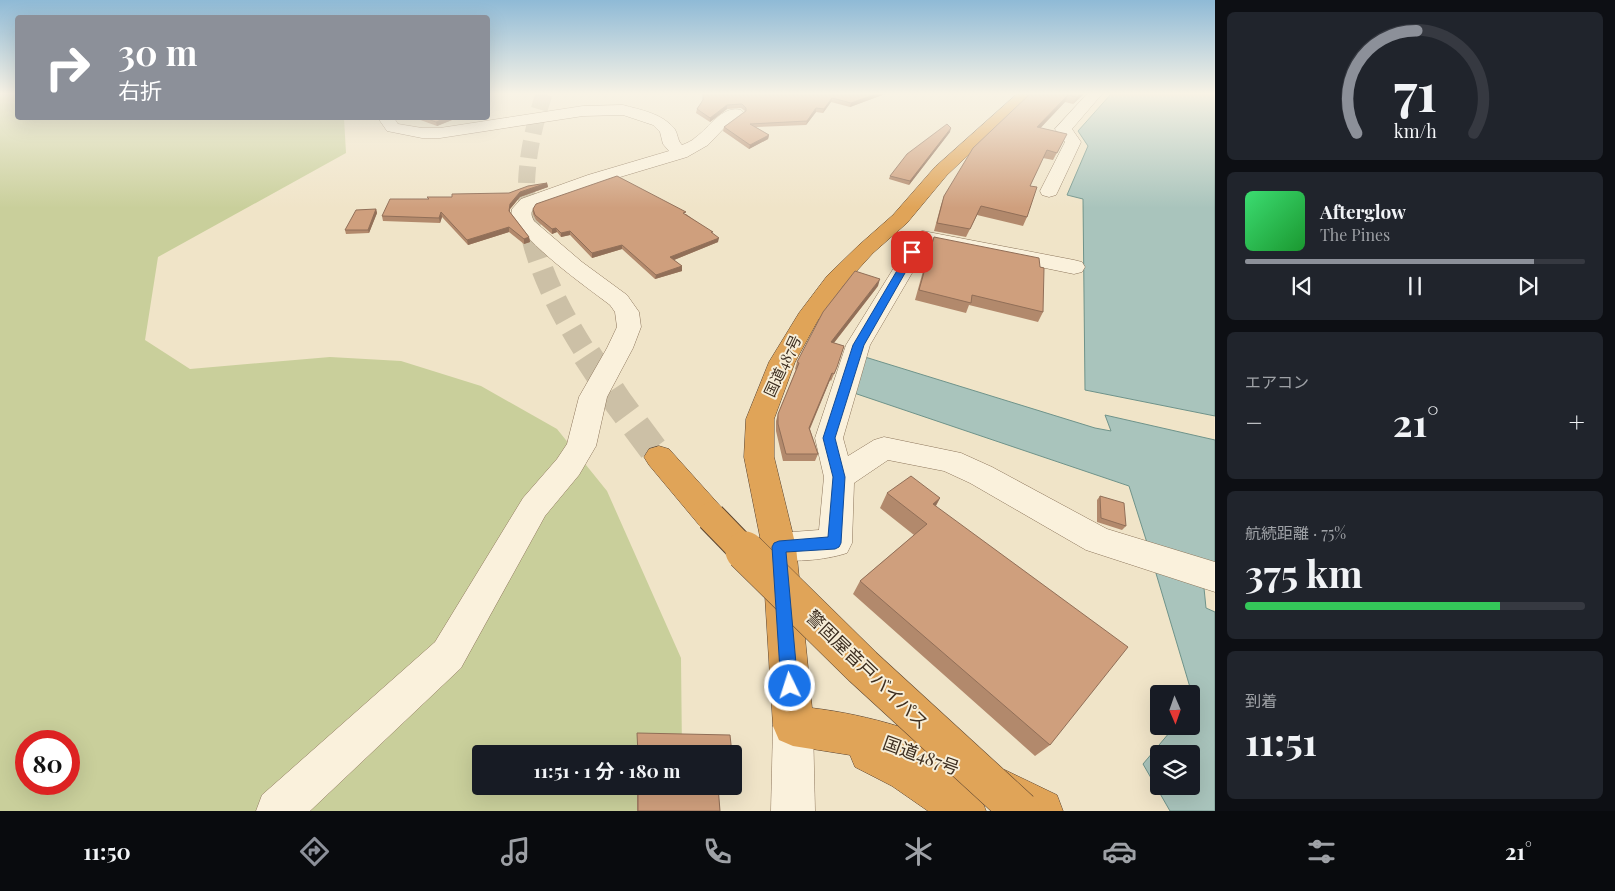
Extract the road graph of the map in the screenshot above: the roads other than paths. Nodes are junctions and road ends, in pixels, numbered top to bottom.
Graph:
1 (415, 132) edge
2 (447, 132) edge
3 (668, 132) edge
4 (711, 132) edge
5 (984, 132) edge
6 (1065, 132) edge
7 (681, 153) junction
8 (1049, 191) dead end
9 (1074, 267) dead end
10 (659, 457) tunnel mouth
11 (839, 477) junction
12 (779, 547) junction
13 (1215, 577) edge
14 (793, 726) junction
15 (278, 811) edge
16 (794, 811) edge
17 (964, 811) edge
18 (1020, 811) edge
19 (1041, 811) edge

1 - 2 street
3 - 7 street
4 - 7 street
5 - 12 highway, 国道487号
6 - 8 street
7 - 15 street
9 - 11 street
10 - 18 highway, 警固屋音戸バイパス, bridge
11 - 12 street
11 - 13 street
12 - 14 highway, 国道487号
14 - 16 street
14 - 17 highway, 国道487号
14 - 19 highway, 国道487号

